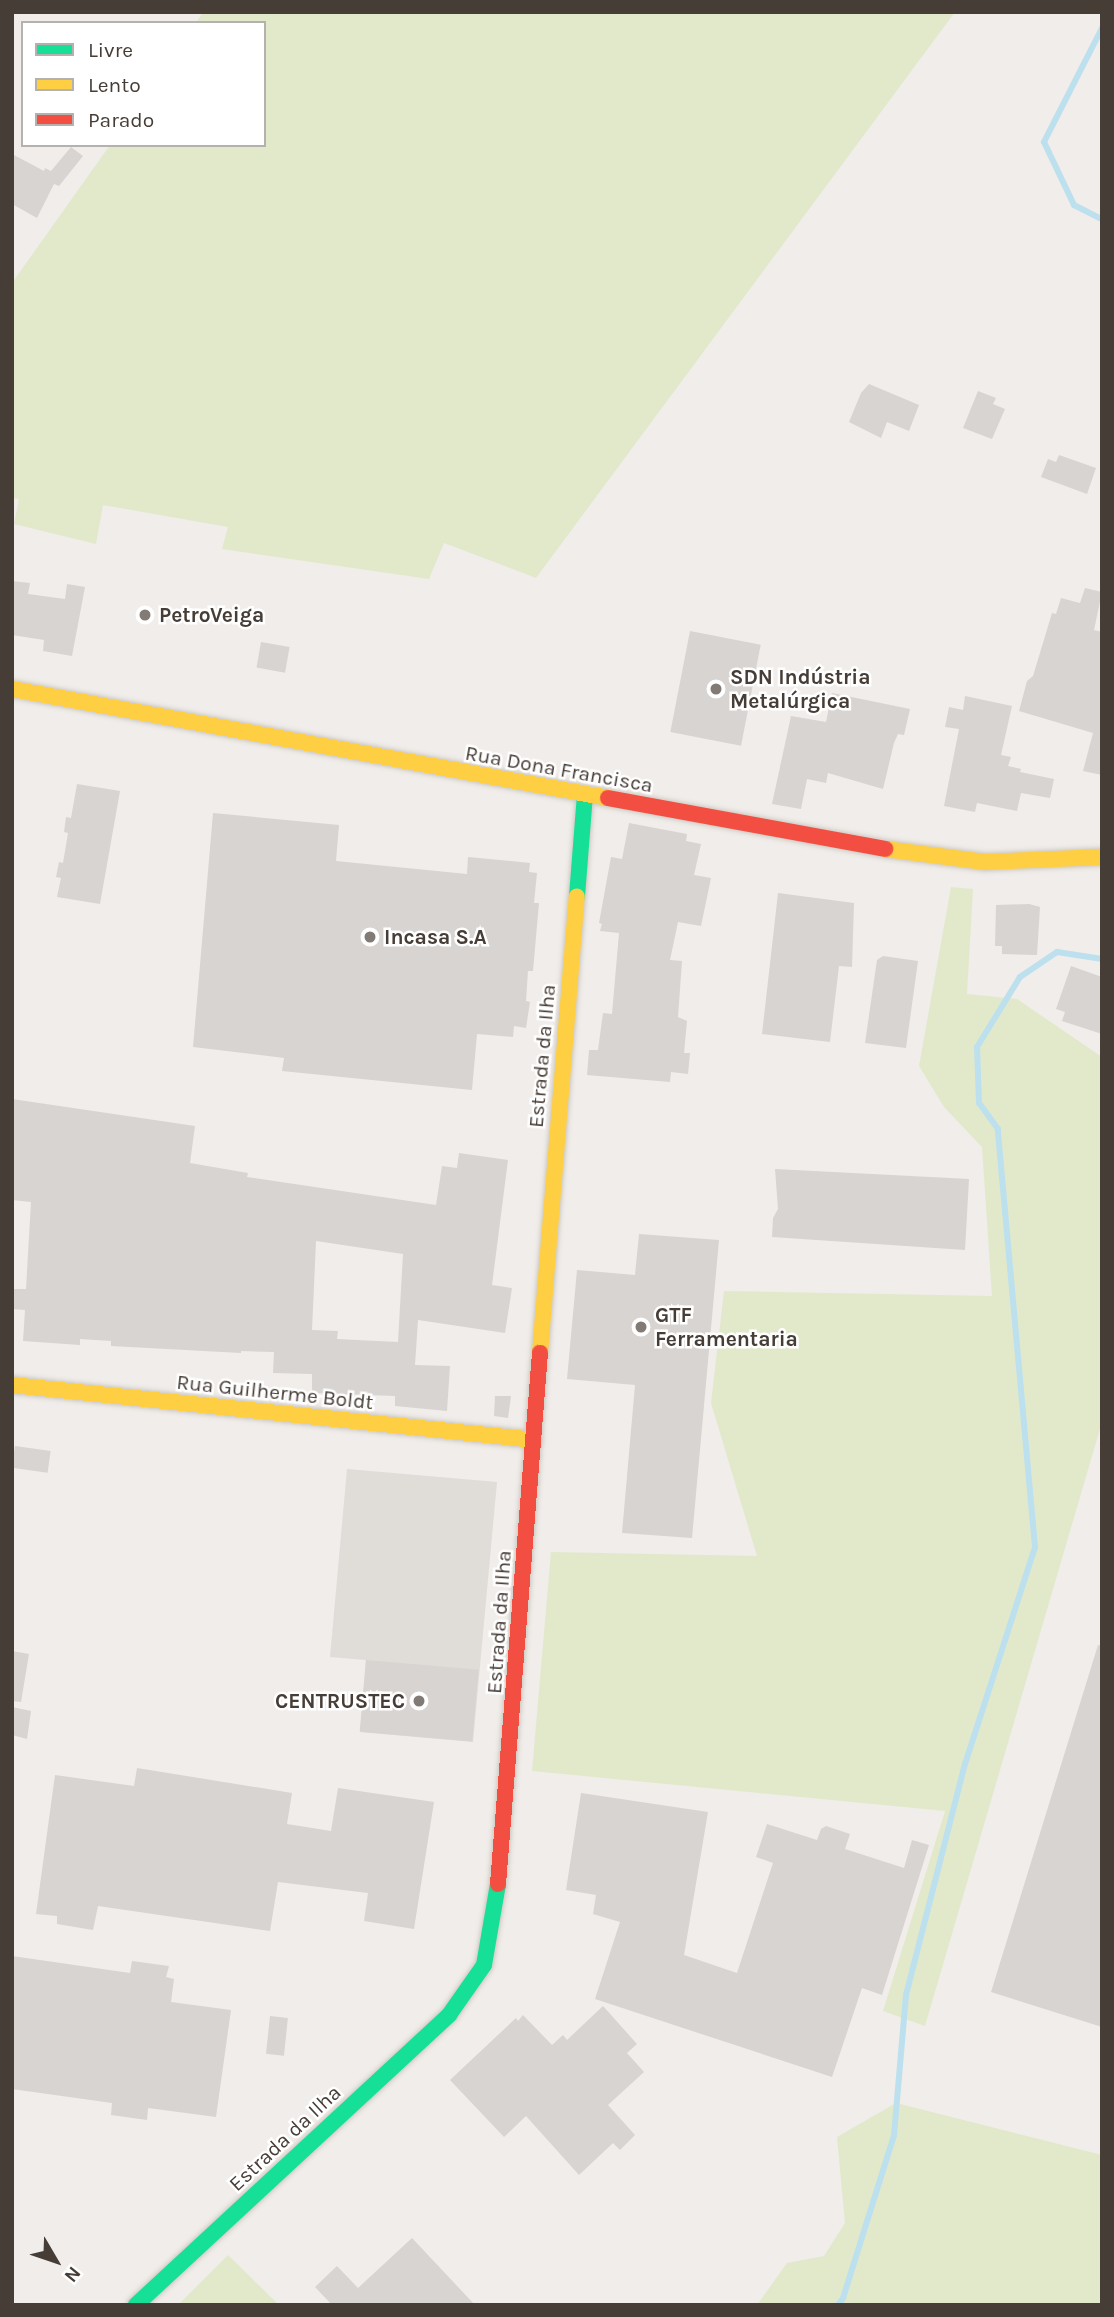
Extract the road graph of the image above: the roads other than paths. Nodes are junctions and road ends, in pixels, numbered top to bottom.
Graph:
1 (12, 689) edge
2 (585, 795) junction
3 (1102, 857) edge
4 (12, 1385) edge
5 (534, 1440) junction
6 (136, 2305) edge

1 - 2 street, Rua Dona Francisca
2 - 3 street, Rua Dona Francisca
2 - 5 street, Estrada da Ilha
4 - 5 street, Rua Guilherme Boldt
5 - 6 street, Estrada da Ilha

